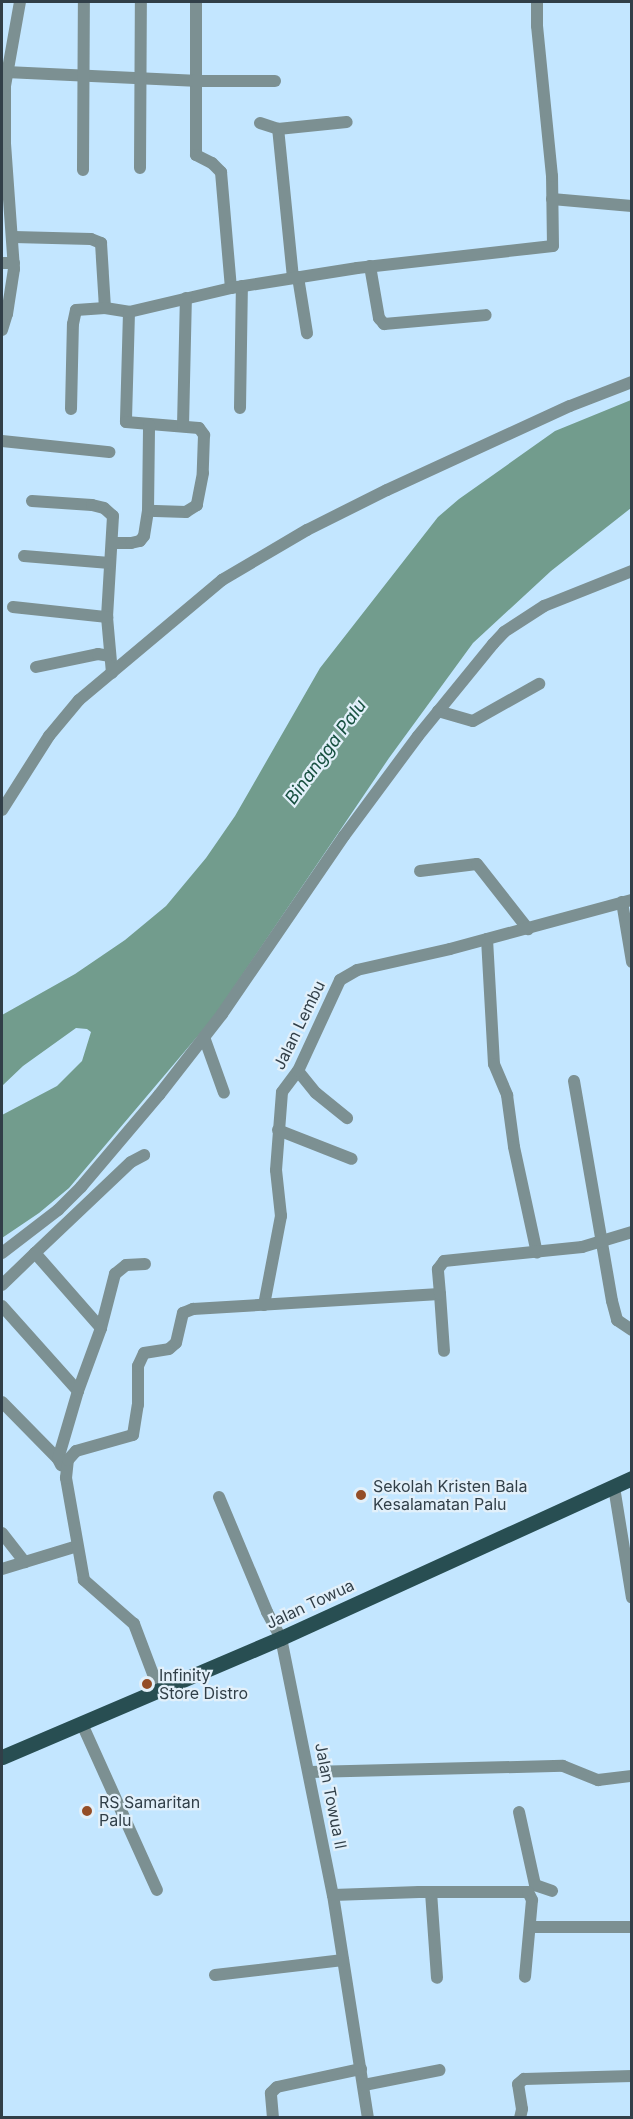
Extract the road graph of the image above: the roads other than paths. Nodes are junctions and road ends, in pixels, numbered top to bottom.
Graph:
1 (20, 2) edge
2 (84, 2) edge
3 (141, 2) edge
4 (196, 2) edge
5 (537, 2) edge
6 (6, 72) junction
7 (84, 77) junction
8 (140, 79) junction
9 (194, 81) junction
10 (275, 81) dead end
11 (3, 85) edge
12 (347, 122) dead end
13 (260, 123) dead end
14 (278, 129) junction
15 (3, 143) edge
16 (141, 168) dead end
17 (83, 170) dead end
18 (5, 195) edge
19 (552, 199) junction
20 (632, 206) edge
21 (14, 237) junction
22 (8, 263) edge
23 (370, 266) junction
24 (296, 277) junction
25 (237, 287) junction
26 (186, 298) junction
27 (105, 308) junction
28 (129, 312) junction
29 (486, 315) dead end
30 (2, 330) edge
31 (307, 333) dead end
32 (632, 382) edge
33 (240, 408) dead end
34 (71, 409) dead end
35 (149, 425) junction
36 (183, 426) junction
37 (2, 441) edge
38 (109, 452) dead end
39 (32, 501) dead end
40 (148, 511) junction
41 (112, 543) junction
42 (24, 556) dead end
43 (110, 563) junction
44 (632, 571) edge
45 (12, 608) dead end
46 (107, 616) junction
47 (109, 656) junction
48 (36, 667) dead end
49 (112, 673) junction
50 (539, 684) dead end
51 (438, 711) junction
52 (2, 810) edge
53 (420, 871) dead end
54 (627, 901) edge
55 (528, 929) junction
56 (487, 939) junction
57 (632, 962) edge
58 (204, 1037) junction
59 (298, 1071) junction
60 (574, 1081) dead end
61 (224, 1093) dead end
62 (347, 1118) dead end
63 (278, 1130) junction
64 (144, 1155) dead end
65 (352, 1159) dead end
66 (632, 1232) edge
67 (602, 1242) junction
68 (2, 1253) edge
69 (35, 1253) junction
70 (537, 1253) junction
71 (145, 1264) dead end
72 (2, 1286) edge
73 (440, 1294) junction
74 (264, 1305) junction
75 (2, 1306) edge
76 (101, 1328) junction
77 (632, 1330) edge
78 (444, 1351) dead end
79 (78, 1391) junction
80 (2, 1402) edge
81 (58, 1459) junction
82 (66, 1478) junction
83 (632, 1478) edge
84 (614, 1487) junction
85 (219, 1497) dead end
86 (2, 1533) edge
87 (76, 1546) junction
88 (25, 1562) junction
89 (2, 1569) edge
90 (632, 1598) edge
91 (281, 1638) junction
92 (159, 1690) junction
93 (82, 1724) junction
94 (2, 1757) edge
95 (310, 1772) junction
96 (632, 1776) edge
97 (519, 1812) dead end
98 (157, 1890) dead end
99 (552, 1891) dead end
100 (431, 1892) junction
101 (534, 1892) junction
102 (333, 1895) junction
103 (530, 1927) junction
104 (632, 1927) edge
105 (343, 1960) junction
106 (215, 1975) dead end
107 (525, 1977) dead end
108 (437, 1978) dead end
109 (361, 2069) junction
110 (440, 2070) dead end
111 (632, 2076) edge
112 (364, 2085) junction
113 (273, 2118) edge
114 (368, 2118) edge
115 (520, 2118) edge

1 - 6 street
2 - 7 street
3 - 8 street
4 - 9 street
5 - 19 street
6 - 7 street
6 - 11 street
7 - 8 street
7 - 17 street
8 - 9 street
8 - 16 street
9 - 10 street
9 - 25 street
11 - 15 street
12 - 14 street
13 - 14 street
14 - 24 street
15 - 18 street
18 - 21 street
19 - 20 street
19 - 23 street
21 - 22 street
21 - 27 street
22 - 30 street
23 - 24 street
23 - 29 street
24 - 25 street
24 - 31 street
25 - 26 street
25 - 33 street
26 - 28 street
26 - 36 street
27 - 28 street
27 - 34 street
28 - 35 street
32 - 49 street
35 - 36 street
35 - 40 street
36 - 40 street
37 - 38 street
39 - 41 street
40 - 41 street
41 - 43 street
42 - 43 street
43 - 46 street
44 - 51 street
45 - 46 street
46 - 47 street
47 - 48 street
47 - 49 street
49 - 52 street
50 - 51 street
51 - 58 street
53 - 55 street
54 - 55 street, Jalan Lembu
54 - 57 street
55 - 56 street, Jalan Lembu
56 - 59 street, Jalan Lembu
56 - 70 street
58 - 61 street
58 - 68 street
59 - 62 street
59 - 63 street, Jalan Lembu
60 - 67 street
63 - 65 street
63 - 74 street, Jalan Lembu
64 - 69 street
66 - 67 street
67 - 70 street
67 - 77 street
69 - 72 street
69 - 76 street
70 - 73 street
71 - 76 street
73 - 74 street
73 - 78 street
74 - 82 street
75 - 79 street
76 - 79 street
79 - 81 street
80 - 81 street
81 - 82 street
82 - 87 street
83 - 84 main road, Jalan Towua
84 - 90 street
84 - 91 main road, Jalan Towua
85 - 91 street, Jalan Towua II
86 - 88 street
87 - 88 street
87 - 92 street
88 - 89 street
91 - 92 main road, Jalan Towua
91 - 95 street, Jalan Towua II
92 - 93 main road, Jalan Towua
93 - 94 main road, Jalan Towua
93 - 98 street
95 - 96 street
95 - 102 street, Jalan Towua II
97 - 101 street
99 - 101 street
100 - 101 street
100 - 102 street
100 - 108 street
101 - 103 street
102 - 105 street, Jalan Towua II
103 - 104 street
103 - 107 street
105 - 106 street
105 - 109 street, Jalan Towua II
109 - 112 street, Jalan Towua II
109 - 113 street
110 - 112 street
111 - 115 street
112 - 114 street, Jalan Towua II

